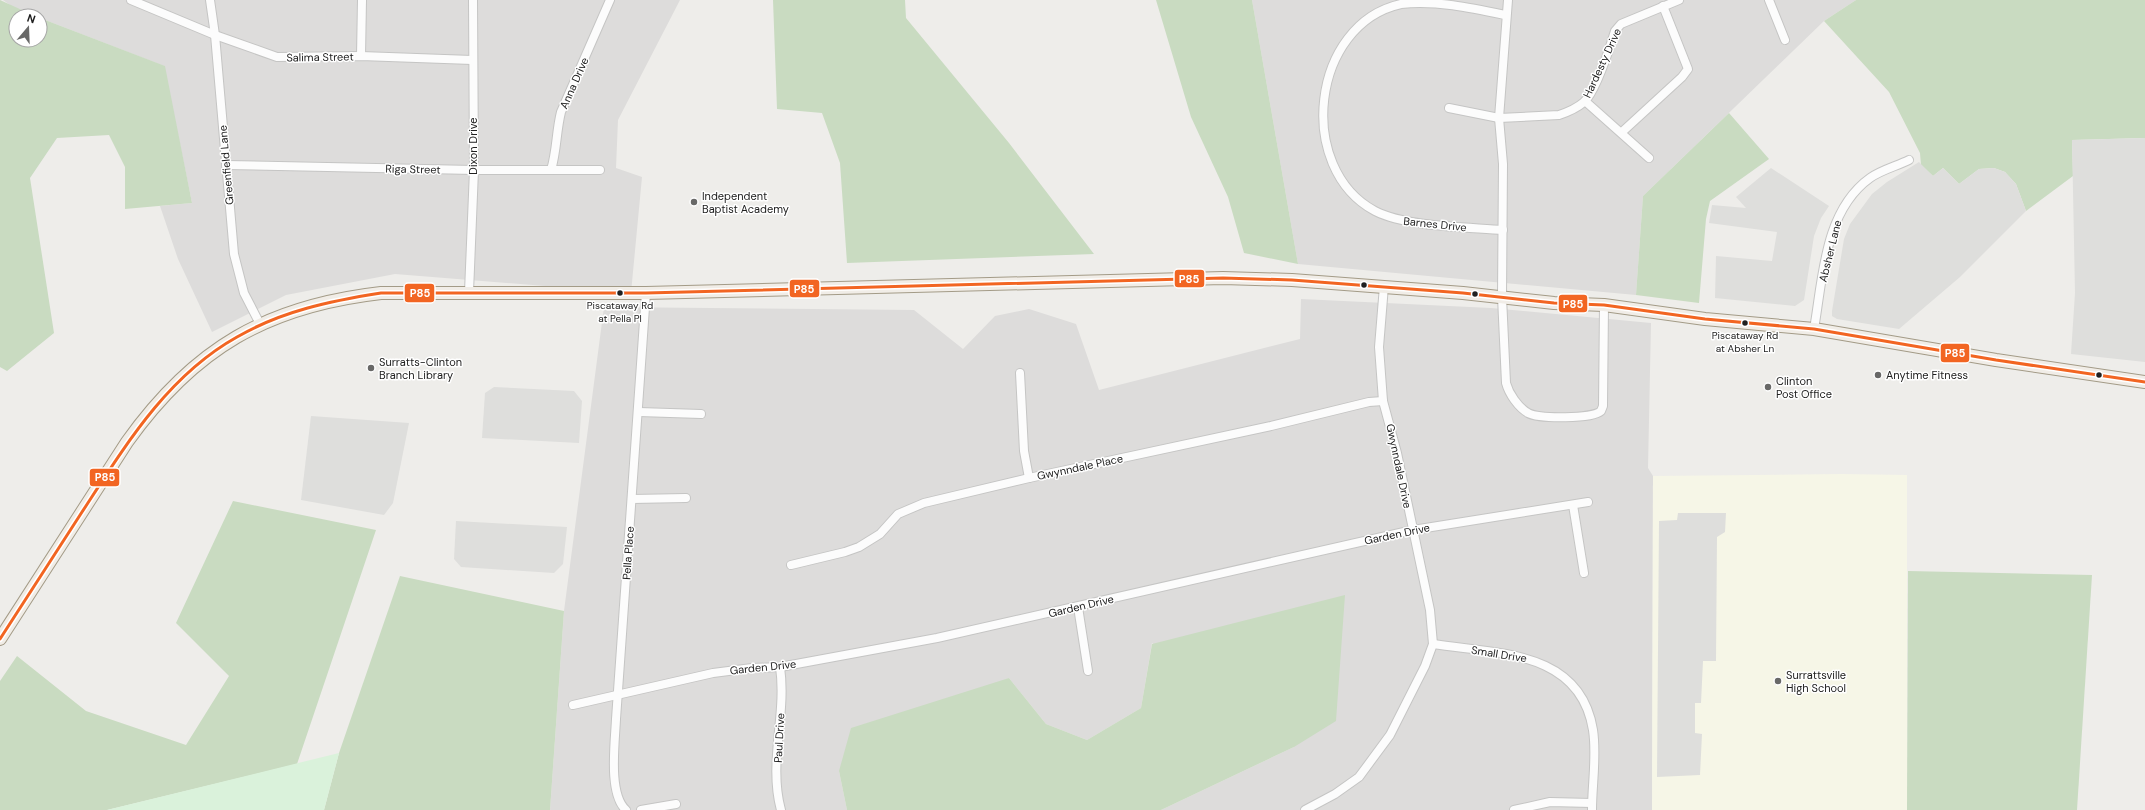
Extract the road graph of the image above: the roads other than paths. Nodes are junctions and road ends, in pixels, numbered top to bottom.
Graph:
1 (131, 0) edge
2 (210, 0) edge
3 (362, 0) edge
4 (473, 0) edge
5 (610, 0) edge
6 (1508, 0) edge
7 (1679, 0) edge
8 (1769, 0) edge
9 (1663, 6) junction
10 (1505, 15) junction
11 (215, 35) junction
12 (1785, 40) dead end
13 (361, 56) junction
14 (472, 60) junction
15 (1585, 101) junction
16 (1449, 108) dead end
17 (1499, 118) junction
18 (1622, 132) junction
19 (1649, 158) dead end
20 (1909, 160) dead end
21 (226, 165) junction
22 (474, 170) junction
23 (551, 170) junction
24 (600, 170) dead end
25 (1503, 230) junction
26 (1384, 286) junction
27 (469, 292) junction
28 (646, 293) junction
29 (1502, 297) junction
30 (1604, 305) junction
31 (260, 324) junction
32 (1814, 329) junction
33 (1020, 373) dead end
34 (2145, 382) edge
35 (1383, 401) junction
36 (639, 412) junction
37 (701, 414) dead end
38 (1029, 478) junction
39 (686, 498) dead end
40 (632, 499) junction
41 (1588, 502) dead end
42 (1573, 505) junction
43 (1413, 530) junction
44 (791, 565) dead end
45 (1584, 573) dead end
46 (1078, 607) junction
47 (0, 639) edge
48 (1433, 644) junction
49 (780, 666) junction
50 (1088, 671) dead end
51 (618, 694) junction
52 (573, 705) dead end
53 (676, 804) dead end
54 (1592, 807) edge
55 (626, 810) edge
56 (641, 810) edge
57 (781, 810) edge
58 (1305, 810) edge
59 (1514, 810) edge

1 - 11 street, Salima Street
2 - 11 street, Greenfield Lane
3 - 13 street
4 - 14 street, Dixon Drive
5 - 23 street, Anna Drive
6 - 10 street
7 - 9 street, Hardesty Drive
8 - 12 street
9 - 15 street, Hardesty Drive
9 - 18 street
10 - 17 street
10 - 25 street, Barnes Drive
11 - 13 street, Salima Street
11 - 21 street, Greenfield Lane
13 - 14 street, Salima Street
14 - 22 street, Dixon Drive
15 - 17 street, Hardesty Drive
15 - 18 street
16 - 17 street, Hardesty Drive
17 - 25 street
18 - 19 street
20 - 32 street, Absher Lane
21 - 22 street, Riga Street
21 - 31 street, Greenfield Lane
22 - 23 street, Riga Street
22 - 27 street, Dixon Drive
23 - 24 street, Riga Street
25 - 29 street
26 - 28 main road
26 - 29 main road
26 - 35 street, Gwynndale Drive
27 - 28 main road
27 - 31 main road
28 - 36 street, Pella Place
29 - 30 main road
29 - 30 street
30 - 32 main road
31 - 47 main road
32 - 34 main road
33 - 38 street
35 - 38 street, Gwynndale Place
35 - 43 street, Gwynndale Drive
36 - 37 street
36 - 40 street, Pella Place
38 - 44 street, Gwynndale Place
39 - 40 street
40 - 51 street, Pella Place
41 - 42 street, Garden Drive
42 - 43 street, Garden Drive
42 - 45 street
43 - 46 street, Garden Drive
43 - 48 street, Gwynndale Drive
46 - 49 street, Garden Drive
46 - 50 street
48 - 54 street, Small Drive
48 - 58 street, Gwynndale Drive
49 - 51 street, Garden Drive
49 - 57 street, Paul Drive
51 - 52 street, Garden Drive
51 - 55 street, Pella Place
53 - 56 street
54 - 59 street

